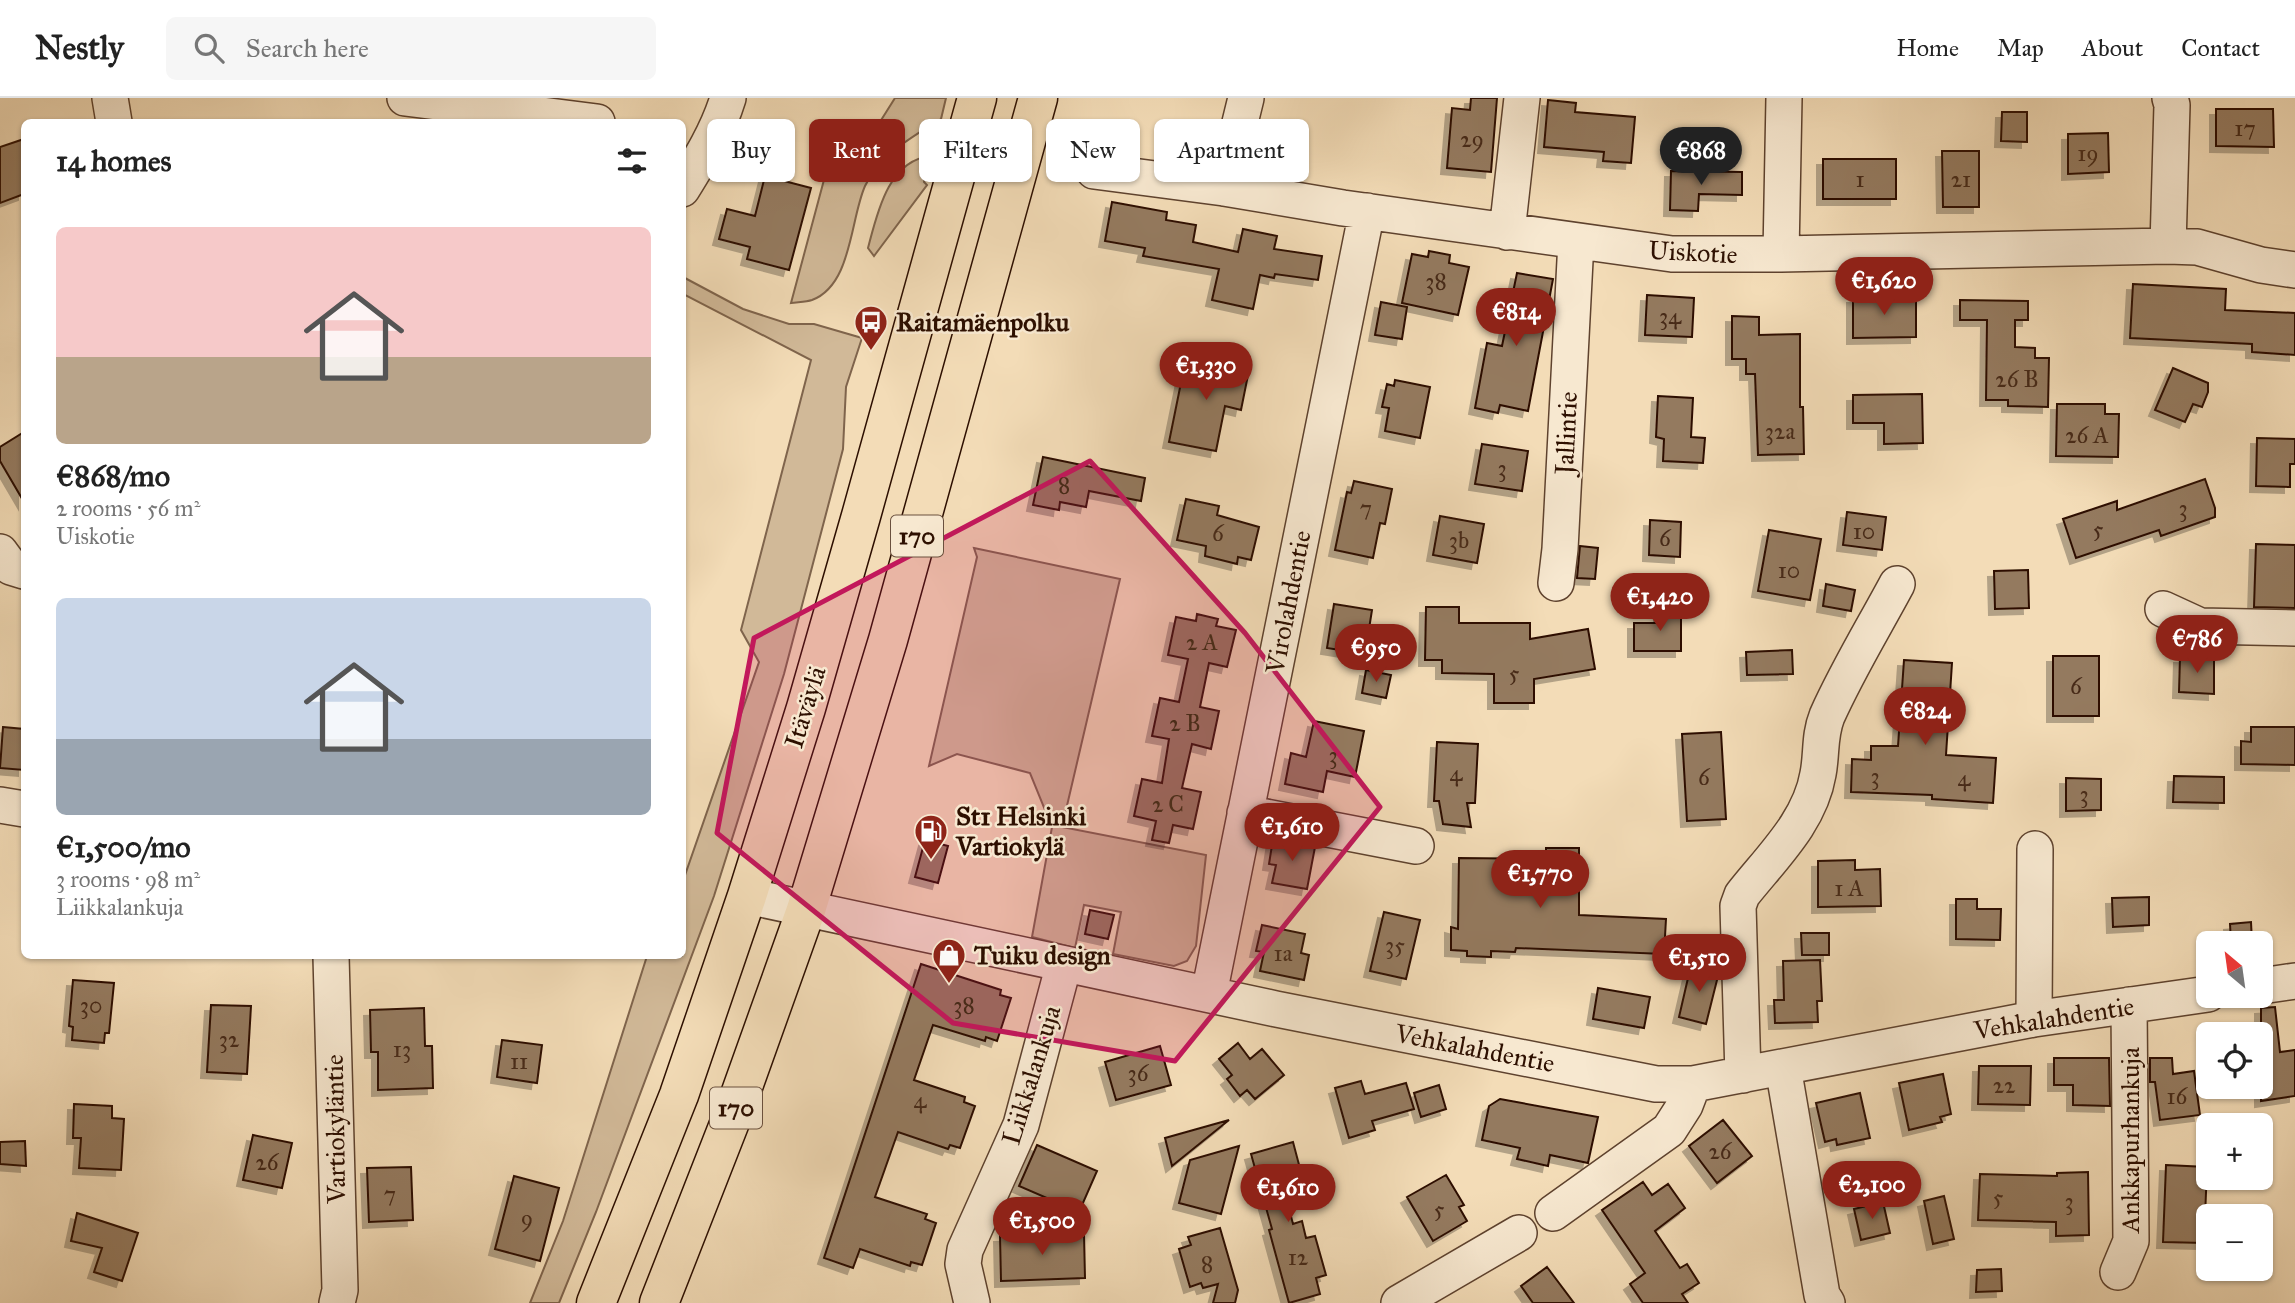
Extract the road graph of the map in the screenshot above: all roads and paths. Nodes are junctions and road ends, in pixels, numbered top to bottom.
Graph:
1 (110, 98) edge
2 (405, 98) edge
3 (728, 98) edge
4 (977, 98) edge
5 (1038, 98) edge
6 (1246, 98) edge
7 (1522, 98) edge
8 (1784, 98) edge
9 (2170, 98) edge
10 (114, 119) edge
11 (573, 119) edge
12 (696, 140) edge
13 (686, 176) edge
14 (1140, 177) edge
15 (1224, 188) junction
16 (1367, 211) junction
17 (1507, 232) junction
18 (1576, 240) junction
19 (2168, 246) junction
20 (1781, 254) junction
21 (2295, 270) edge
22 (0, 552) edge
23 (21, 570) edge
24 (1556, 583) dead end
25 (1897, 584) dead end
26 (2163, 609) dead end
27 (2295, 628) edge
28 (0, 805) edge
29 (21, 808) edge
30 (1245, 813) junction
31 (1416, 846) dead end
32 (2035, 849) dead end
33 (747, 896) junction
34 (806, 910) junction
35 (331, 959) edge
36 (1064, 964) junction
37 (2295, 981) edge
38 (2273, 984) edge
39 (1209, 994) junction
40 (2196, 996) edge
41 (2129, 1005) junction
42 (2034, 1019) junction
43 (1783, 1067) junction
44 (1743, 1075) junction
45 (1693, 1084) junction
46 (1553, 1213) dead end
47 (1519, 1233) dead end
48 (2118, 1272) dead end
49 (337, 1303) edge
50 (596, 1303) edge
51 (659, 1303) edge
52 (972, 1303) edge
53 (1399, 1303) edge
54 (1827, 1303) edge

1 - 10 street
2 - 11 street
3 - 12 street
4 - 33 main road, Itäväylä / 170
5 - 34 main road, 170
6 - 15 street
7 - 17 street
8 - 20 street
9 - 19 street
12 - 13 street
14 - 15 street, Uiskotie
15 - 16 street, Uiskotie
16 - 17 street, Uiskotie
16 - 30 street, Virolahdentie
17 - 18 street, Uiskotie
18 - 20 street, Uiskotie
18 - 24 street, Jallintie
19 - 20 street, Uiskotie
19 - 21 street, Uiskotie
22 - 23 street
25 - 44 street
26 - 27 street
28 - 29 street
30 - 31 street
30 - 39 street, Virolahdentie
32 - 42 street
33 - 34 street, Vehkalahdentie
33 - 50 main road, Itäväylä / 170
34 - 36 street, Vehkalahdentie
34 - 51 main road, 170
35 - 49 street, Vartiokyläntie
36 - 39 street, Vehkalahdentie
36 - 52 street, Liikkalankuja
37 - 38 street
39 - 45 street, Vehkalahdentie
40 - 41 street, Vehkalahdentie
41 - 42 street, Vehkalahdentie
41 - 48 street, Ankkapurhankuja
42 - 43 street, Vehkalahdentie
43 - 44 street, Vehkalahdentie
43 - 54 street
44 - 45 street, Vehkalahdentie
45 - 46 street
47 - 53 street

